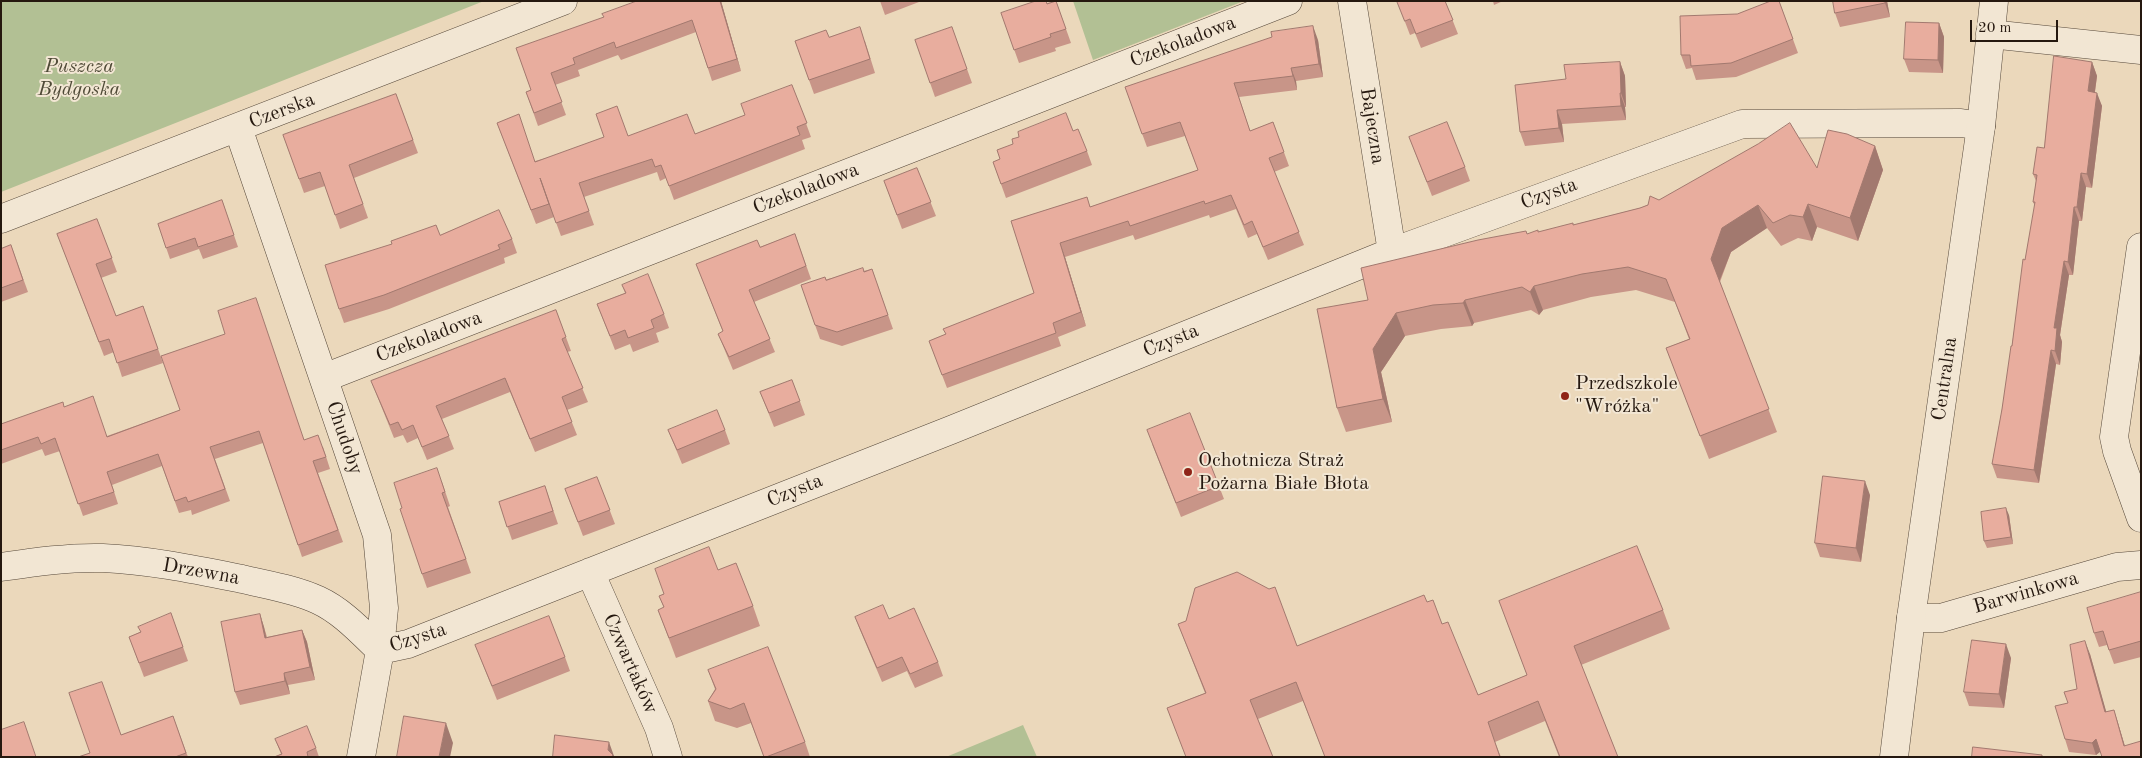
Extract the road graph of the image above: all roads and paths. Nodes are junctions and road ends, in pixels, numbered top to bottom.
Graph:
1 (563, 1) edge
2 (1288, 1) edge
3 (1352, 1) edge
4 (1994, 1) edge
5 (1990, 34) junction
6 (2141, 50) edge
7 (1981, 126) junction
8 (238, 128) junction
9 (1, 220) edge
10 (2141, 247) edge
11 (1392, 252) junction
12 (324, 378) junction
13 (2141, 518) edge
14 (2141, 565) edge
15 (1, 567) edge
16 (590, 572) junction
17 (1911, 618) junction
18 (380, 650) junction
19 (361, 757) edge
20 (668, 757) edge
21 (1894, 757) edge

1 - 8 street, Czerska
2 - 12 street, Czekoladowa
3 - 11 street, Bajeczna
4 - 5 street, Centralna
5 - 6 street
5 - 7 street, Centralna
7 - 11 street, Czysta
7 - 17 street, Centralna
8 - 9 street, Czerska
8 - 12 street, Chudoby
10 - 13 street
11 - 16 street, Czysta
12 - 18 street, Chudoby
14 - 17 street, Barwinkowa
15 - 18 street, Drzewna
16 - 18 street, Czysta
16 - 20 street, Czwartaków
17 - 21 street, Centralna
18 - 19 street, Chudoby

